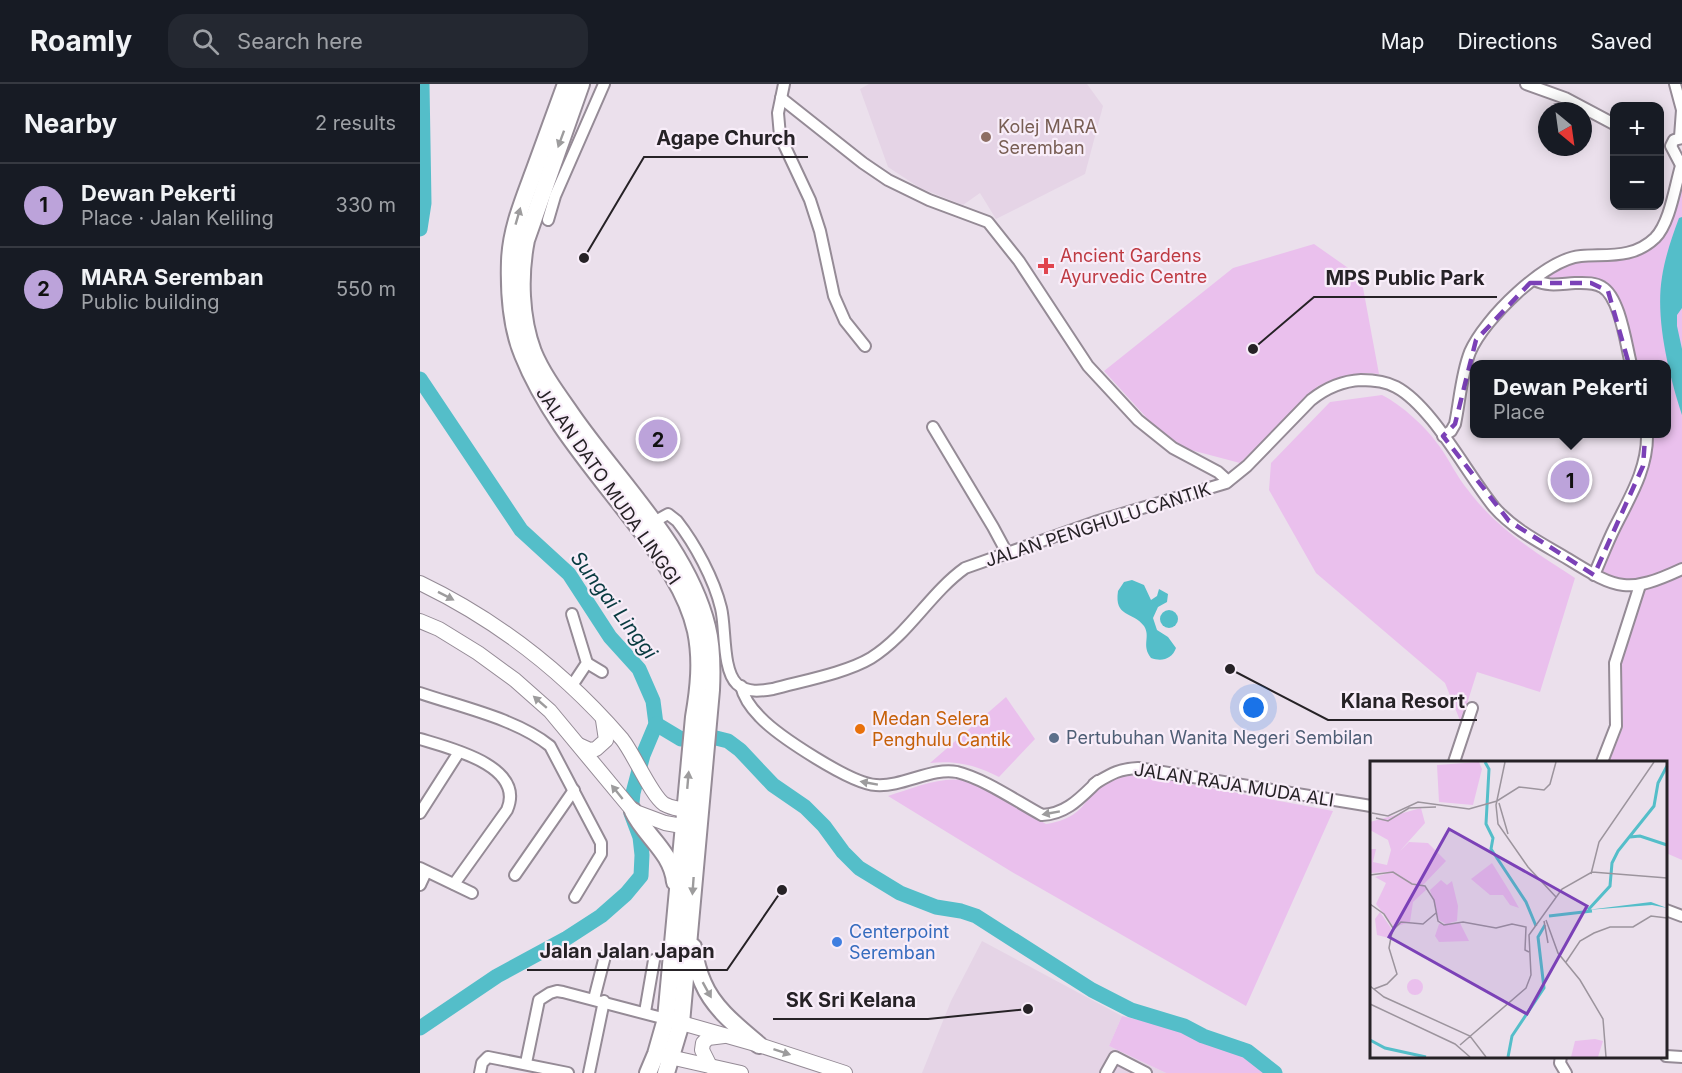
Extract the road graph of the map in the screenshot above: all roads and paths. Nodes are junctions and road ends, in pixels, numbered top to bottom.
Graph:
1 (566, 84) edge
2 (581, 84) edge
3 (604, 84) edge
4 (784, 84) edge
5 (1526, 84) edge
6 (1675, 84) edge
7 (781, 98) junction
8 (1610, 122) edge
9 (1681, 137) edge
10 (1664, 146) edge
11 (1671, 148) junction
12 (1681, 166) edge
13 (549, 220) dead end
14 (1534, 280) junction
15 (865, 346) dead end
16 (1630, 360) edge
17 (933, 427) dead end
18 (1443, 436) junction
19 (1646, 438) edge
20 (1228, 482) junction
21 (647, 526) junction
22 (1007, 553) junction
23 (1682, 569) edge
24 (1594, 575) junction
25 (420, 583) edge
26 (1640, 585) junction
27 (572, 614) dead end
28 (420, 621) edge
29 (587, 663) junction
30 (602, 672) dead end
31 (571, 687) junction
32 (741, 687) junction
33 (420, 693) edge
34 (1472, 708) dead end
35 (602, 718) junction
36 (420, 738) edge
37 (579, 745) junction
38 (459, 752) junction
39 (1454, 761) edge
40 (1602, 761) edge
41 (574, 790) junction
42 (1370, 806) edge
43 (633, 811) junction
44 (420, 813) edge
45 (691, 819) junction
46 (423, 870) edge
47 (514, 875) dead end
48 (454, 884) junction
49 (420, 885) edge
50 (472, 893) dead end
51 (575, 897) dead end
52 (677, 898) junction
53 (1667, 911) edge
54 (1682, 916) edge
55 (690, 934) junction
56 (605, 956) dead end
57 (654, 960) dead end
58 (599, 1000) junction
59 (645, 1012) junction
60 (674, 1021) junction
61 (726, 1035) junction
62 (759, 1045) junction
63 (1667, 1056) edge
64 (1682, 1057) edge
65 (1561, 1058) edge
66 (665, 1062) edge
67 (526, 1064) junction
68 (710, 1066) junction
69 (480, 1073) edge
70 (567, 1073) edge
71 (589, 1073) edge
72 (648, 1073) edge
73 (741, 1073) edge
74 (845, 1073) edge
75 (1106, 1073) edge
76 (1146, 1073) edge
77 (1566, 1073) edge

21 -> 1 highway, JALAN DATO MUDA LINGGI
2 -> 21 highway, JALAN DATO MUDA LINGGI
3 - 13 street
4 - 7 street
5 - 8 street
6 - 9 street
7 - 15 street
7 - 20 street
9 - 11 street
10 - 11 street
11 - 12 street
12 - 14 street
14 - 16 street
14 - 18 street
17 - 22 street
18 - 20 street, JALAN PENGHULU CANTIK
18 - 24 street, JALAN PENGHULU CANTIK
19 - 24 street
20 - 22 street, JALAN PENGHULU CANTIK
21 - 32 street
21 - 45 highway, JALAN DATO MUDA LINGGI
22 - 32 street, JALAN PENGHULU CANTIK
23 - 26 street
24 - 26 street, JALAN PENGHULU CANTIK
25 -> 31 main road
26 - 40 street
27 - 29 street
37 -> 28 main road
29 - 30 street
29 - 31 street
31 - 35 main road
42 -> 32 street, JALAN RAJA MUDA ALI
33 - 41 street
34 - 39 street
35 - 37 main road
35 - 45 main road
36 - 38 street
43 -> 37 main road
38 - 44 street
38 - 48 street
41 - 47 street
41 - 51 street
43 - 45 main road
43 - 52 highway
45 - 52 highway, JALAN DATO MUDA LINGGI
45 -> 55 highway, JALAN DATO MUDA LINGGI
46 - 48 street
46 - 49 street
48 - 50 street
52 - 60 highway, JALAN DATO MUDA LINGGI
53 - 54 street
55 - 60 highway, JALAN DATO MUDA LINGGI
55 -> 62 highway
56 - 58 street
57 - 59 street
58 - 59 street
58 - 67 street
58 - 71 street
59 - 60 street
60 - 61 main road
60 - 66 highway, JALAN DATO MUDA LINGGI
61 - 62 main road
61 - 68 main road
62 -> 74 main road
63 - 64 street
65 - 77 street
66 - 68 main road
66 - 72 highway, JALAN DATO MUDA LINGGI
67 - 69 street
67 - 70 street
68 - 73 main road
75 - 76 street

